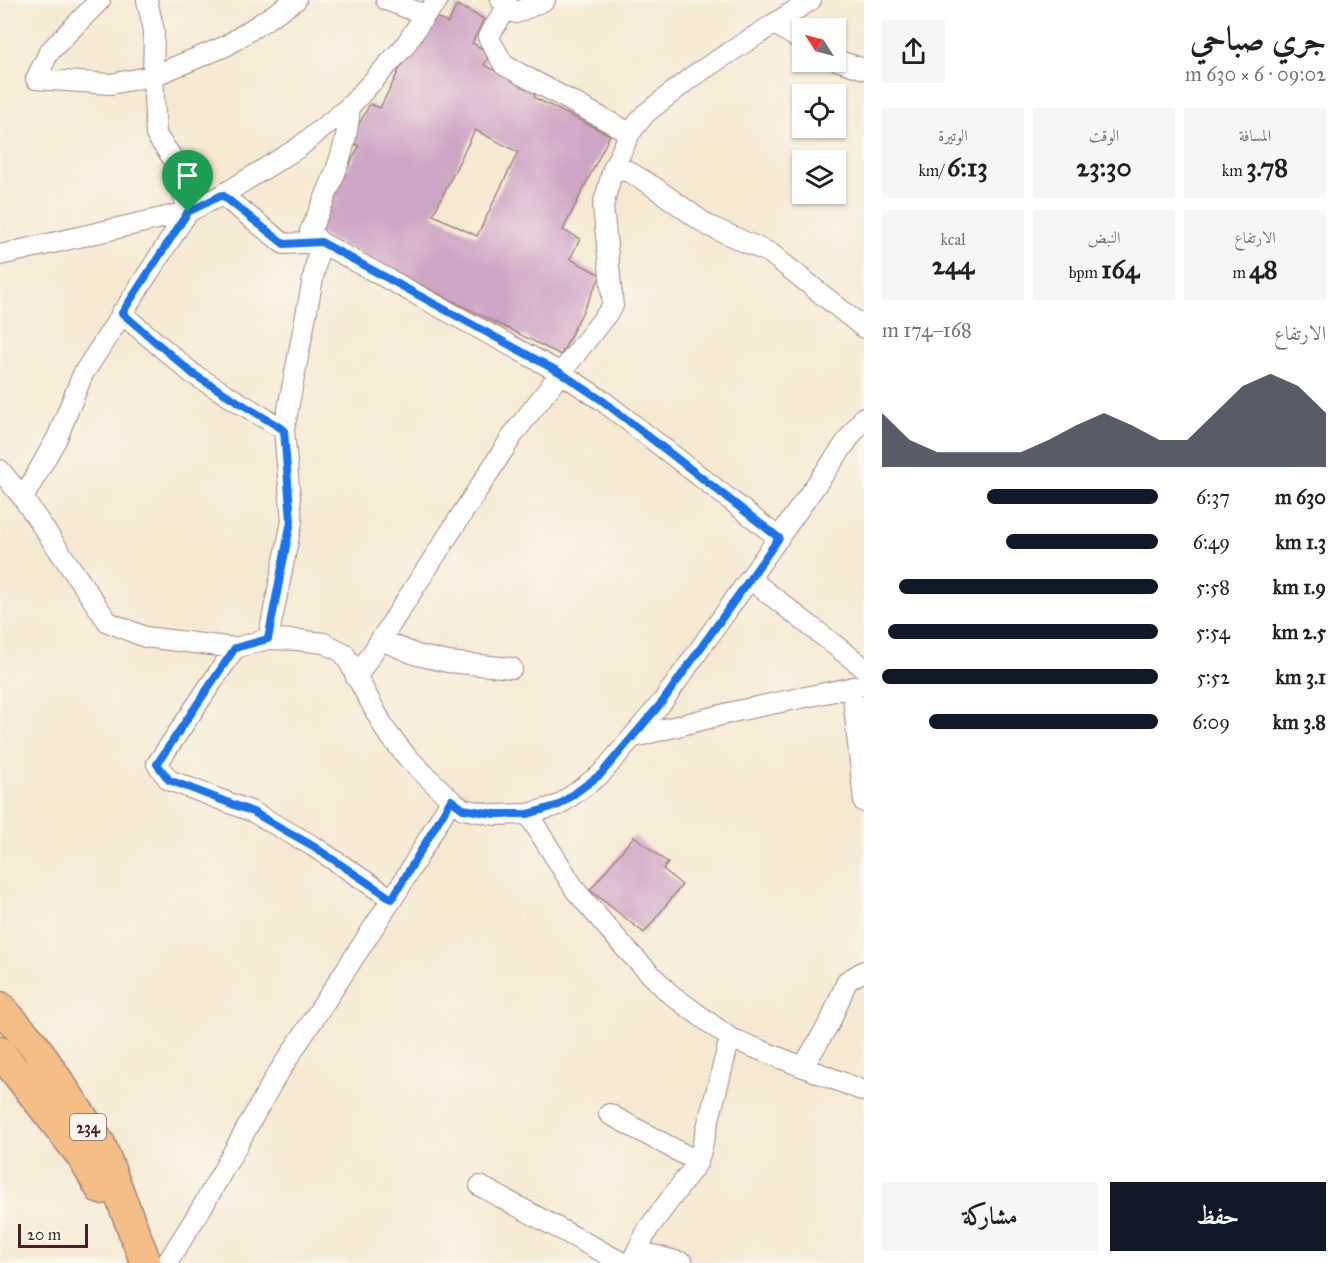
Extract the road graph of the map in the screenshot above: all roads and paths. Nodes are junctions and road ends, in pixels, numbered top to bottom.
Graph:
1 (100, 0) edge
2 (147, 0) edge
3 (296, 0) edge
4 (386, 0) edge
5 (544, 0) edge
6 (811, 0) edge
7 (504, 3) edge
8 (431, 7) edge
9 (776, 24) junction
10 (792, 35) edge
11 (846, 63) edge
12 (864, 69) edge
13 (153, 76) junction
14 (350, 106) junction
15 (630, 133) junction
16 (613, 169) junction
17 (222, 195) junction
18 (188, 212) junction
19 (321, 242) junction
20 (0, 255) edge
21 (122, 313) junction
22 (864, 328) edge
23 (561, 373) junction
24 (864, 418) edge
25 (284, 430) junction
26 (0, 470) edge
27 (23, 498) junction
28 (779, 538) junction
29 (750, 579) junction
30 (268, 639) junction
31 (381, 640) junction
32 (235, 648) junction
33 (512, 668) dead end
34 (864, 668) edge
35 (356, 678) junction
36 (858, 686) edge
37 (634, 737) junction
38 (451, 800) junction
39 (864, 802) edge
40 (528, 814) junction
41 (392, 899) junction
42 (864, 970) edge
43 (0, 1007) edge
44 (730, 1038) junction
45 (0, 1052) edge
46 (803, 1067) junction
47 (864, 1091) edge
48 (609, 1114) dead end
49 (698, 1162) junction
50 (480, 1186) dead end
51 (630, 1259) edge
52 (145, 1263) edge
53 (167, 1263) edge
54 (683, 1263) edge

1 - 13 street
2 - 13 street
3 - 13 street
4 - 8 street
5 - 7 street
6 - 9 street
7 - 15 street
8 - 14 street
9 - 10 street
9 - 15 street
11 - 12 street
13 - 18 street
14 - 17 street
14 - 19 street
15 - 16 street
16 - 22 street
16 - 23 street
17 - 18 street
17 - 19 street
18 - 20 street
18 - 21 street
19 - 23 street
19 - 25 street
21 - 25 street
21 - 27 street
23 - 28 street
23 - 31 street
24 - 28 street
25 - 30 street
26 - 27 street
27 - 32 street
28 - 29 street
29 - 34 street
29 - 37 street
30 - 32 street
30 - 35 street
31 - 33 street
31 - 35 street
32 - 41 street
35 - 38 street
36 - 37 street
36 - 39 street
37 - 40 street
38 - 40 street
38 - 41 street
40 - 44 street
41 - 53 street
42 - 46 street
43 - 52 main road, 234
44 - 46 street
44 - 49 street
45 - 52 main road, 234
46 - 47 street
48 - 49 street
49 - 51 street
50 - 51 street
51 - 54 street

